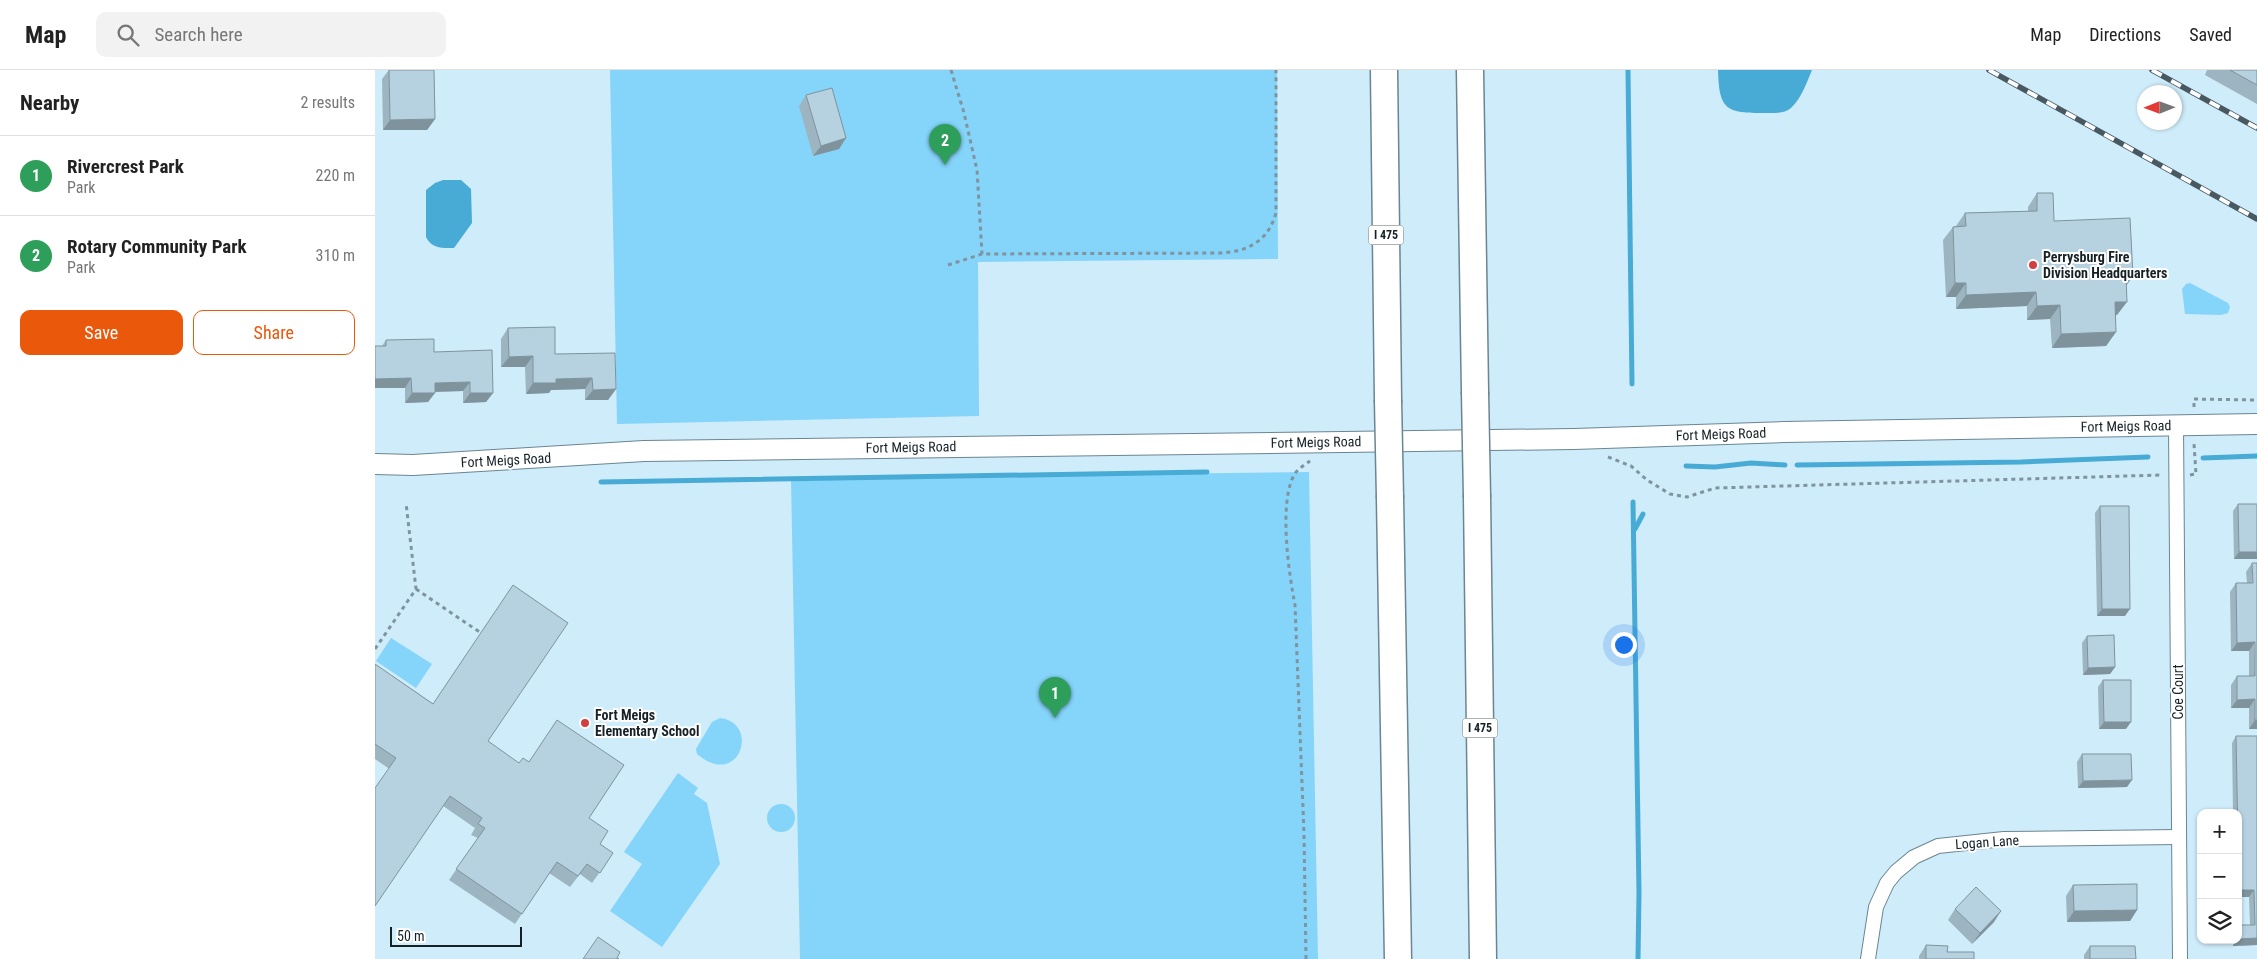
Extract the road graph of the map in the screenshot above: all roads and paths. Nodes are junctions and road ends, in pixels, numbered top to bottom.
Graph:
1 (951, 70) edge
2 (1276, 70) edge
3 (1385, 70) edge
4 (1470, 70) edge
5 (982, 254) junction
6 (948, 265) dead end
7 (2257, 400) edge
8 (2194, 409) dead end
9 (2257, 424) edge
10 (2176, 425) junction
11 (2194, 448) dead end
12 (1601, 456) dead end
13 (1316, 460) dead end
14 (375, 464) edge
15 (2196, 474) dead end
16 (2163, 475) dead end
17 (406, 503) dead end
18 (416, 589) junction
19 (481, 633) edge
20 (375, 649) edge
21 (2179, 837) junction
22 (1305, 959) edge
23 (1398, 959) edge
24 (1483, 959) edge
25 (1868, 959) edge
26 (2180, 959) edge

1 - 5 path
2 - 5 path
3 - 23 highway, I 475, bridge
4 - 24 highway, I 475, bridge
5 - 6 path
7 - 8 path
9 - 10 street, Fort Meigs Road
10 - 14 street, Fort Meigs Road
10 - 21 street, Coe Court
11 - 15 path
12 - 16 path
13 - 22 path
17 - 18 path
18 - 19 path
18 - 20 path
21 - 25 street, Logan Lane
21 - 26 street, Coe Court

